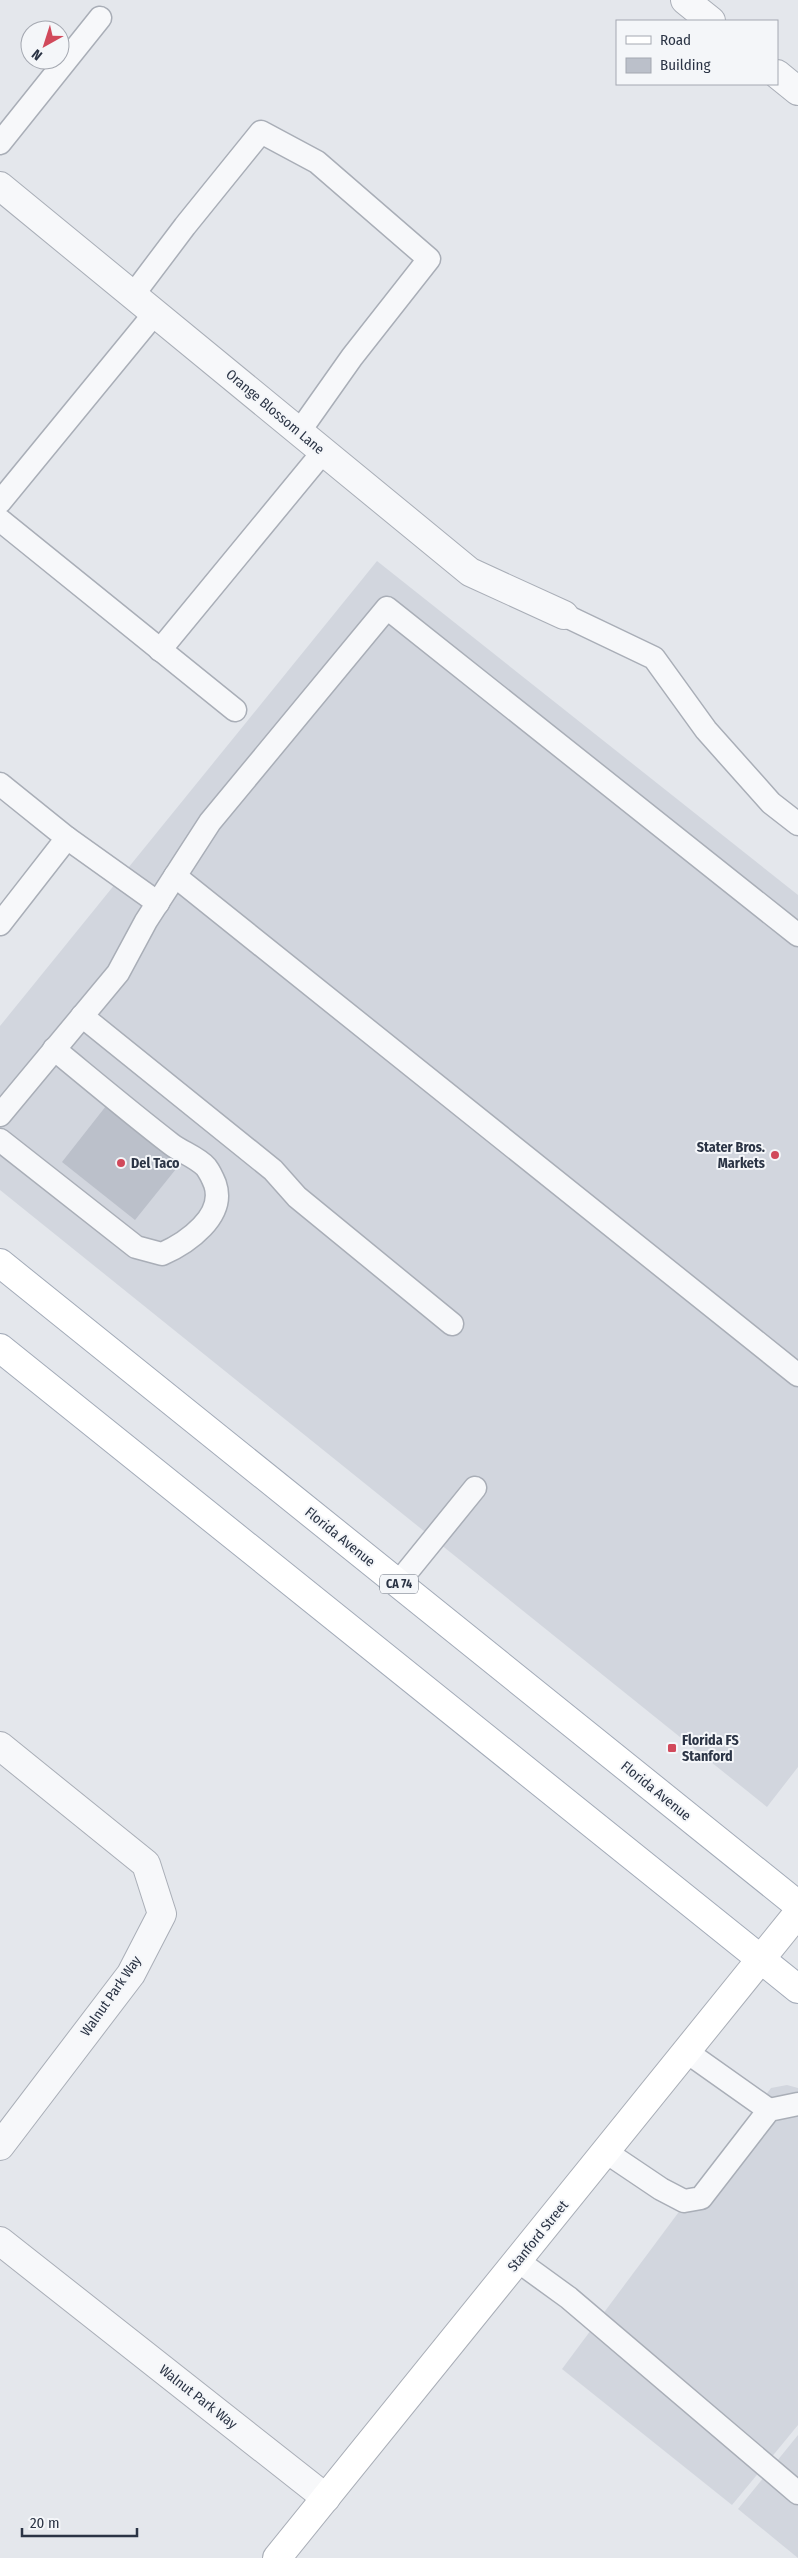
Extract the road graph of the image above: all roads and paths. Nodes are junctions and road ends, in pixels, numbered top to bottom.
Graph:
1 (685, 0) edge
2 (100, 18) dead end
3 (710, 20) edge
4 (778, 75) edge
5 (798, 91) edge
6 (0, 143) edge
7 (0, 186) edge
8 (133, 295) junction
9 (155, 313) junction
10 (299, 432) junction
11 (323, 452) junction
12 (0, 502) edge
13 (0, 520) edge
14 (564, 615) joint
15 (160, 650) junction
16 (235, 710) dead end
17 (0, 784) edge
18 (798, 824) edge
19 (67, 838) junction
20 (175, 876) junction
21 (158, 903) junction
22 (2, 918) edge
23 (798, 935) edge
24 (82, 1016) junction
25 (54, 1050) junction
26 (0, 1115) edge
27 (0, 1140) edge
28 (0, 1263) edge
29 (452, 1324) dead end
30 (0, 1348) edge
31 (798, 1375) edge
32 (475, 1488) dead end
33 (398, 1583) junction
34 (0, 1746) edge
35 (798, 1905) edge
36 (798, 1913) edge
37 (762, 1960) junction
38 (798, 1989) edge
39 (687, 2052) junction
40 (798, 2104) edge
41 (769, 2110) junction
42 (0, 2146) edge
43 (606, 2152) junction
44 (0, 2241) edge
45 (518, 2260) junction
46 (798, 2493) edge
47 (326, 2498) junction
48 (277, 2558) edge

1 - 3 street
2 - 6 lane
4 - 5 street
7 - 8 street, Orange Blossom Lane
8 - 9 street, Orange Blossom Lane
8 - 10 lane
9 - 10 street, Orange Blossom Lane
9 - 12 lane
10 - 11 street, Orange Blossom Lane
11 - 14 street, Orange Blossom Lane
11 - 15 lane
13 - 15 lane
14 - 18 lane
15 - 16 lane
17 - 19 lane
19 - 21 lane
19 - 22 lane
20 - 21 lane
20 - 23 lane
20 - 31 lane
21 - 24 lane
24 - 25 lane
24 - 29 lane
25 - 26 lane
25 - 27 lane
28 - 33 main road, Florida Avenue / CA 74
30 - 37 main road
32 - 33 lane
33 - 35 main road, Florida Avenue / CA 74
34 - 42 street, Walnut Park Way
36 - 37 main road, Stanford Street
37 - 38 main road
37 - 39 main road, Stanford Street
39 - 41 lane
39 - 43 main road, Stanford Street
40 - 41 lane
41 - 43 lane
43 - 45 main road, Stanford Street
44 - 47 street, Walnut Park Way
45 - 46 lane
45 - 47 main road, Stanford Street
47 - 48 main road, Stanford Street

